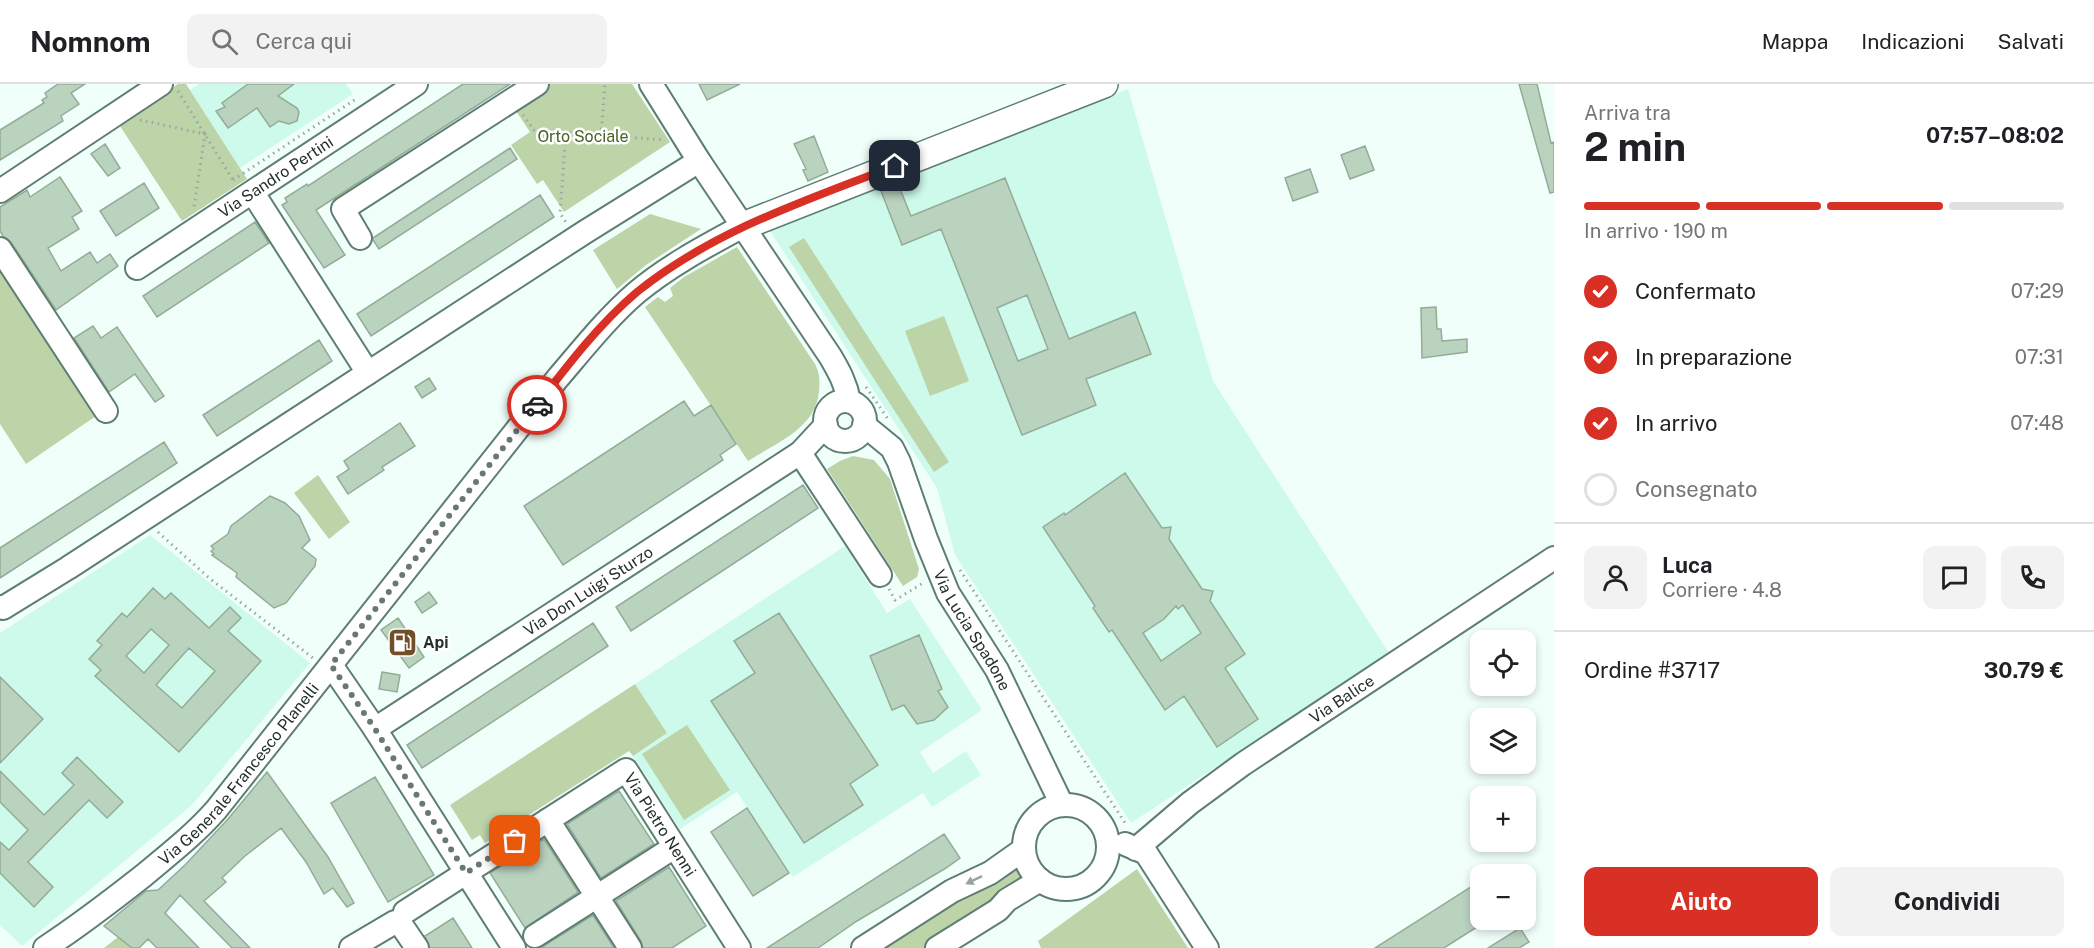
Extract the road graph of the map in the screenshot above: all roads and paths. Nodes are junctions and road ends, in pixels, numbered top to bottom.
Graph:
1 (161, 84) edge
2 (174, 84) edge
3 (416, 84) edge
4 (537, 84) edge
5 (605, 84) edge
6 (651, 84) edge
7 (1104, 84) edge
8 (356, 99) dead end
9 (115, 114) junction
10 (525, 117) dead end
11 (566, 132) junction
12 (205, 134) junction
13 (601, 135) junction
14 (687, 142) junction
15 (699, 161) junction
16 (244, 190) junction
17 (0, 191) edge
18 (743, 226) junction
19 (190, 234) junction
20 (360, 238) dead end
21 (576, 238) junction
22 (0, 249) edge
23 (137, 268) dead end
24 (368, 373) junction
25 (106, 411) dead end
26 (843, 423) junction
27 (800, 453) junction
28 (144, 518) junction
29 (1554, 558) edge
30 (939, 573) junction
31 (880, 575) joint
32 (0, 607) edge
33 (331, 665) junction
34 (375, 729) junction
35 (1062, 805) junction
36 (548, 820) junction
37 (1109, 843) dead end
38 (1024, 849) junction
39 (1136, 849) junction
40 (665, 854) dead end
41 (466, 873) junction
42 (1040, 880) junction
43 (597, 896) junction
44 (405, 912) dead end
45 (89, 920) junction
46 (522, 943) edge
47 (45, 948) edge
48 (64, 948) edge
49 (351, 948) edge
50 (417, 948) edge
51 (630, 948) edge
52 (739, 948) edge
53 (863, 948) edge
54 (937, 948) edge
55 (1207, 948) edge

1 - 9 street
2 - 12 path
3 - 16 street, Via Sandro Pertini
4 - 20 street
5 - 13 path
6 - 14 street
7 - 18 main road
8 - 16 path
9 - 12 path
9 - 17 street
10 - 11 path
11 - 13 path
11 - 21 path
12 - 16 path
12 - 19 path
13 - 14 path
14 - 15 street
15 - 18 street
15 - 21 street
16 - 19 street, Via Sandro Pertini
16 - 24 street
18 - 26 street
18 - 33 street, Via Generale Francesco Planelli
19 - 23 street, Via Sandro Pertini
21 - 24 street
22 - 25 street
24 - 28 street
26 - 27 street, Via Don Luigi Sturzo
26 - 30 street, Via Lucia Spadone
27 - 31 street
27 - 34 street, Via Don Luigi Sturzo
28 - 32 street
28 - 33 path
29 - 39 street, Via Balice
30 - 31 path
30 - 35 street, Via Lucia Spadone
33 - 34 street
33 - 45 street, Via Generale Francesco Planelli
34 - 41 street
35 - 38 street
35 - 42 street
36 - 41 street, Via Pietro Nenni
36 - 43 street
36 - 52 street, Via Pietro Nenni
37 - 39 street
38 - 42 street
38 -> 53 street
39 - 55 street
40 - 43 street
41 - 44 street, Via Pietro Nenni
41 - 46 street
42 - 54 street
43 - 46 street
43 - 51 street
45 - 47 street, Via Generale Francesco Planelli
45 - 48 street, Via Generale Francesco Planelli
49 - 50 street

